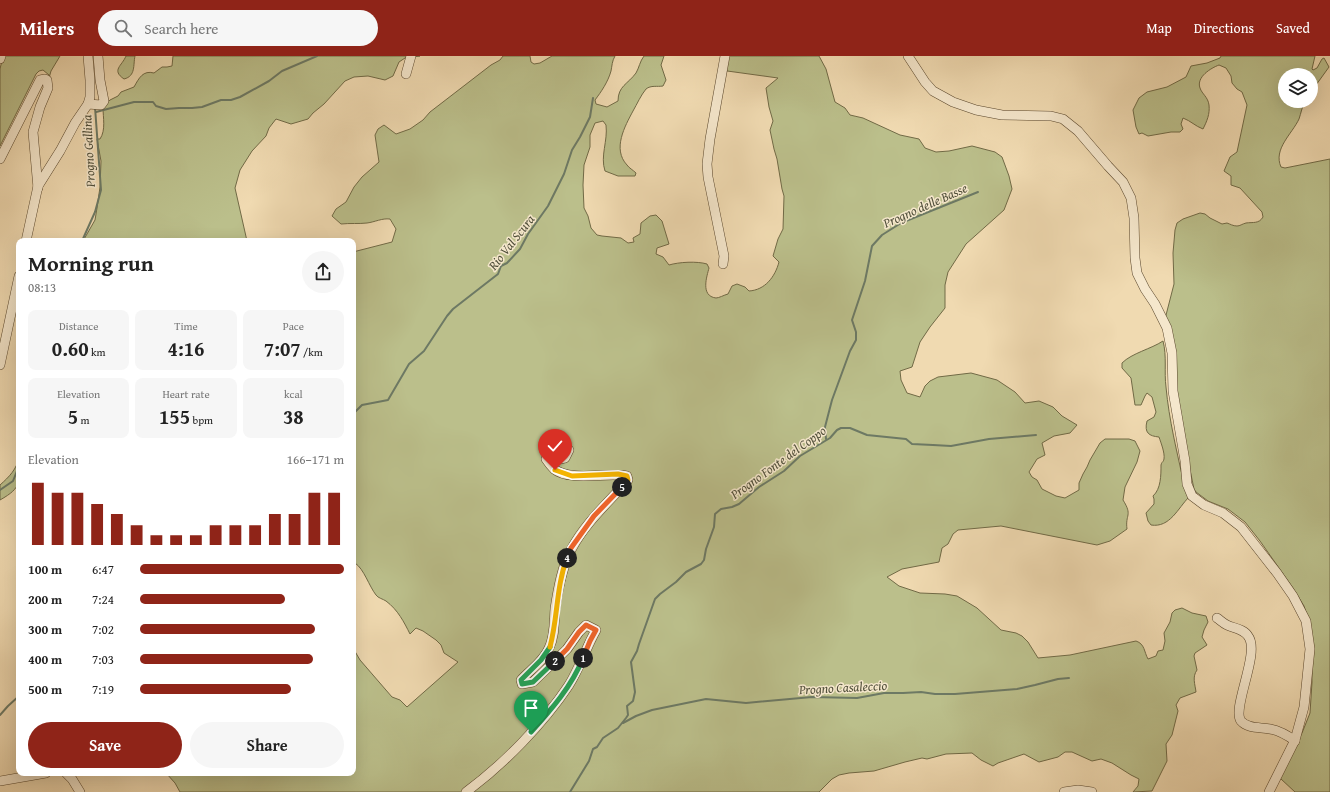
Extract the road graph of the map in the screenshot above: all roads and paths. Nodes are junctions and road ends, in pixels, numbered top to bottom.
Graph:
1 (1, 56) edge
2 (88, 56) edge
3 (98, 56) edge
4 (411, 56) edge
5 (725, 56) edge
6 (908, 56) edge
7 (0, 59) edge
8 (406, 74) dead end
9 (89, 104) junction
10 (0, 159) edge
11 (38, 188) junction
12 (27, 238) edge
13 (723, 264) dead end
14 (16, 290) edge
15 (0, 365) edge
16 (569, 450) dead end
17 (1217, 618) dead end
18 (1294, 741) junction
19 (29, 776) edge
20 (69, 776) edge
21 (0, 781) edge
22 (80, 792) edge
23 (466, 792) edge
24 (1064, 792) edge
25 (1092, 792) edge
26 (1269, 792) edge

1 - 7 street
2 - 9 street
3 - 9 street
4 - 8 street
5 - 13 street
6 - 18 street
9 - 11 street
10 - 11 street
11 - 12 street
14 - 15 street
16 - 23 street
17 - 18 street
18 - 26 street
19 - 21 street
20 - 22 street
24 - 25 street

